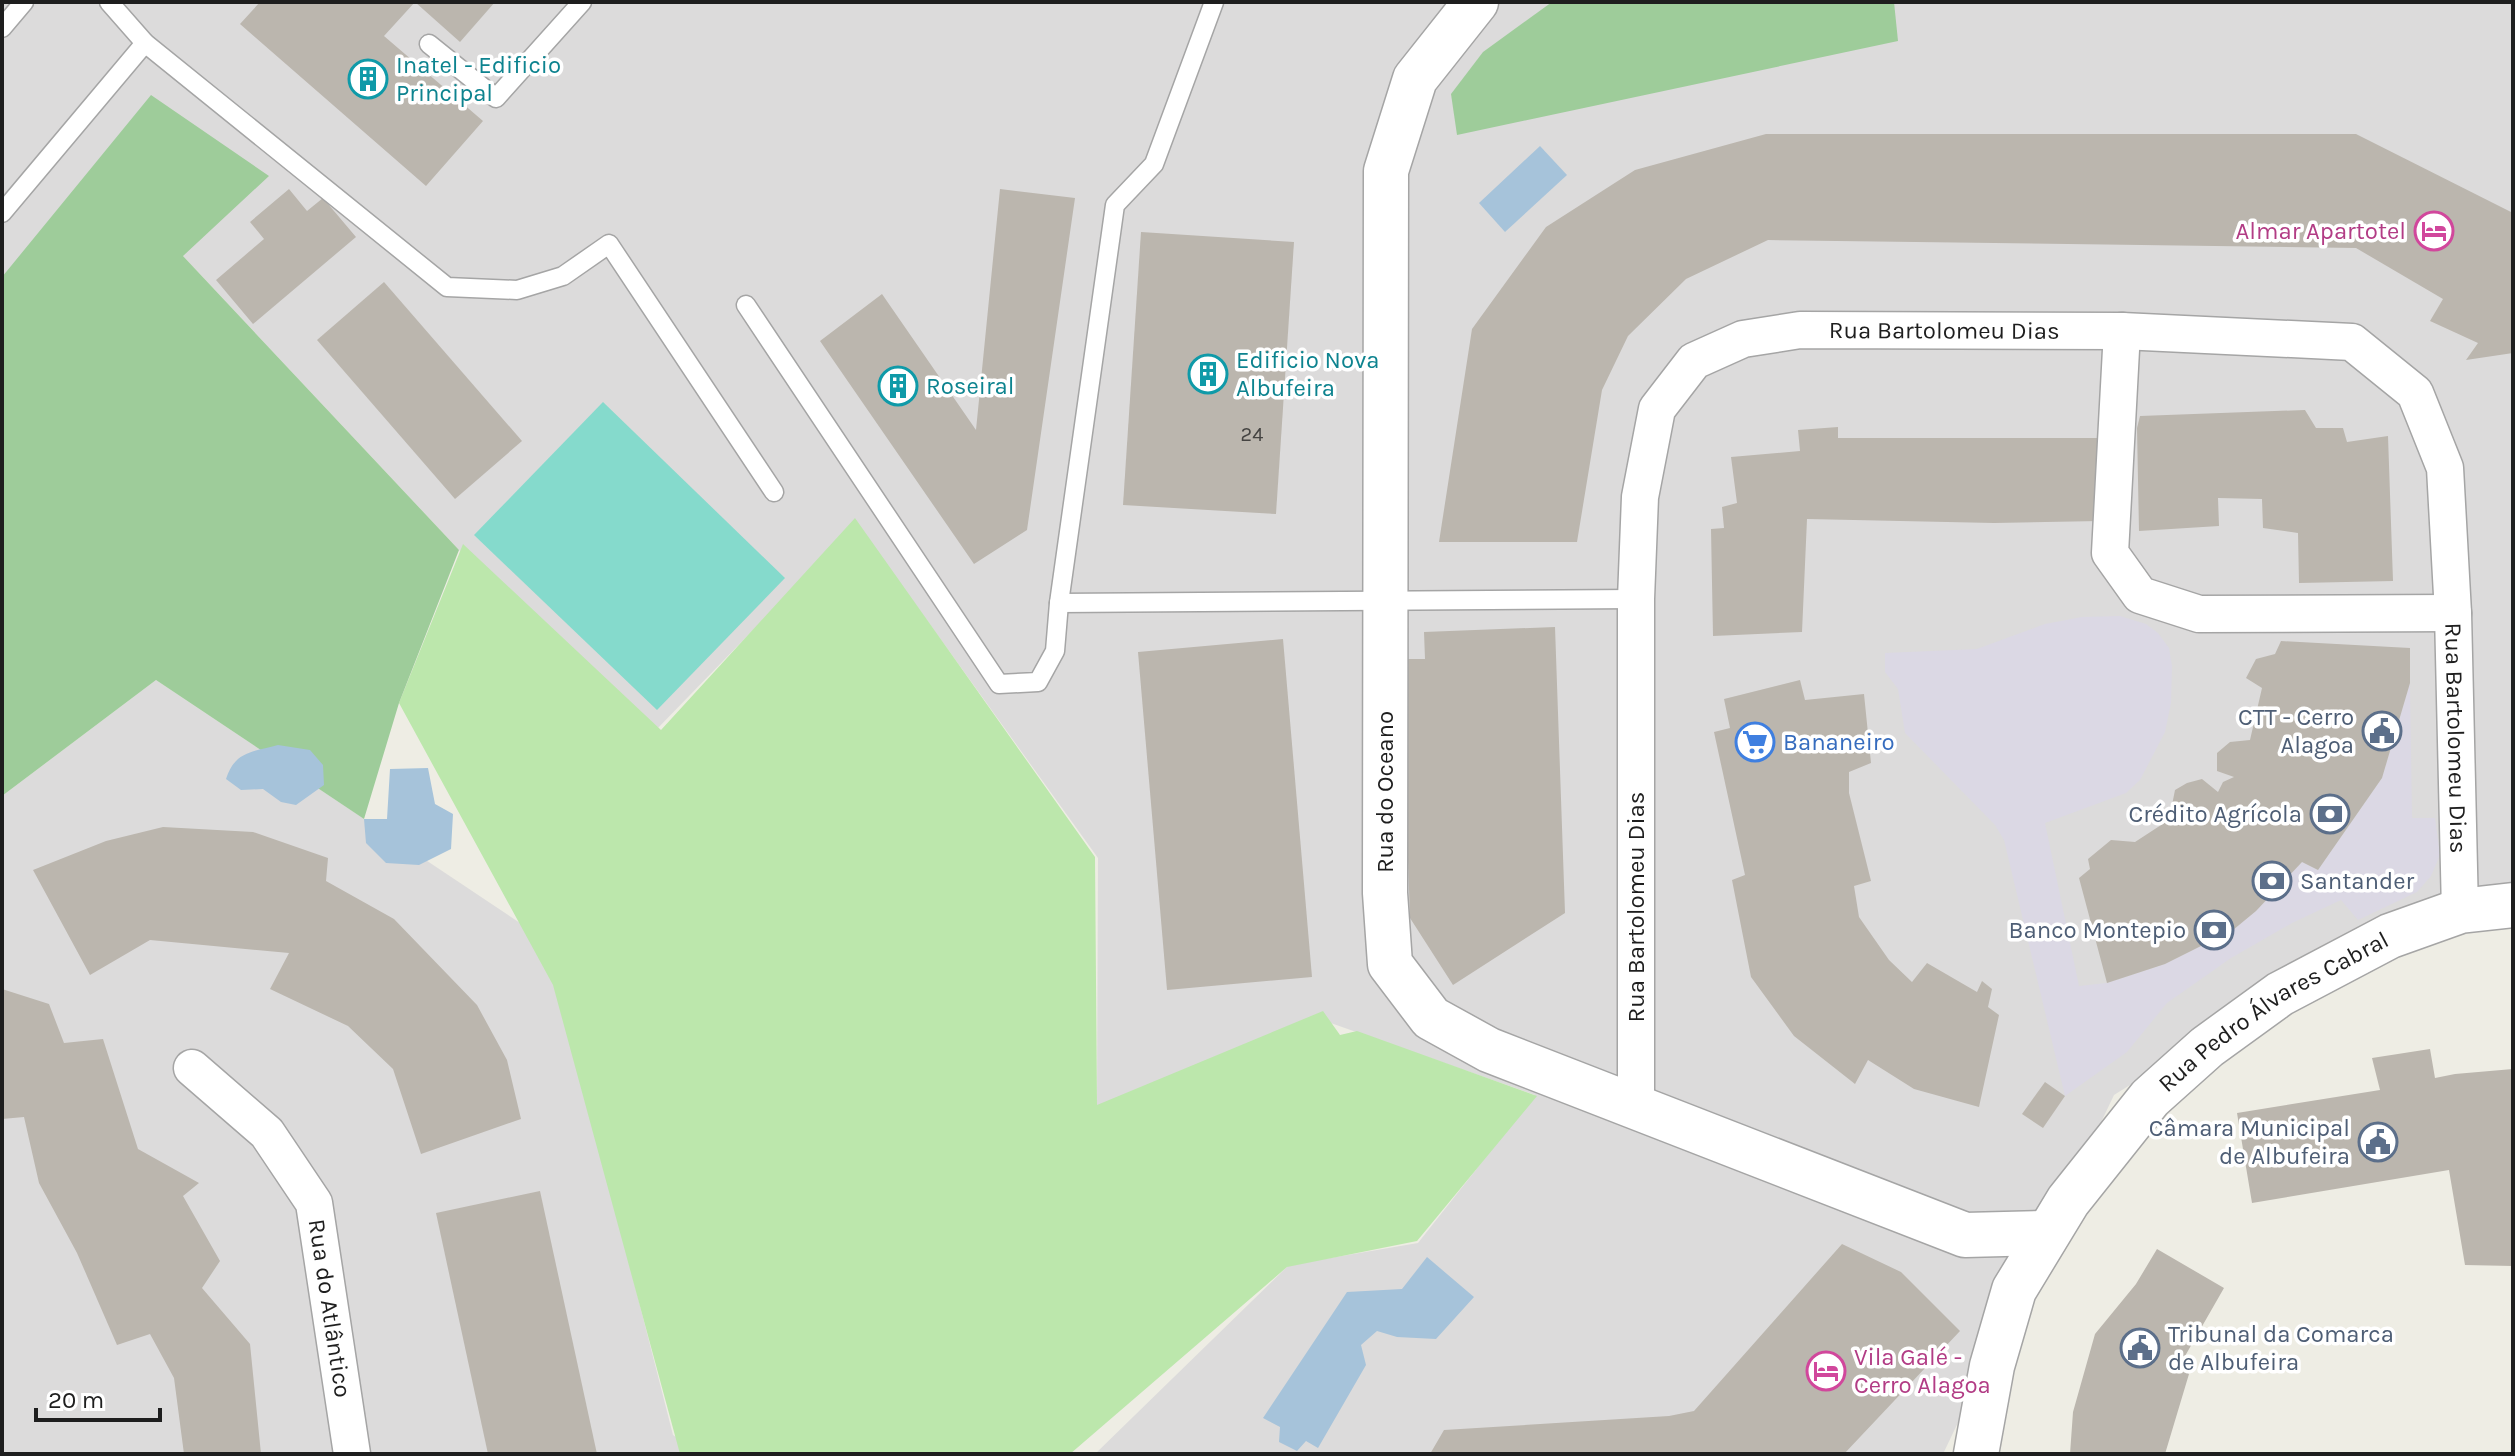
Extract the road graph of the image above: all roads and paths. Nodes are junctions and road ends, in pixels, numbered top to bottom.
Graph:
1 (24, 2) edge
2 (109, 2) edge
3 (582, 2) edge
4 (1214, 2) edge
5 (1476, 2) edge
6 (2, 28) edge
7 (145, 43) junction
8 (429, 44) dead end
9 (2, 213) edge
10 (746, 305) dead end
11 (2122, 331) junction
12 (774, 492) dead end
13 (1636, 599) junction
14 (1385, 601) junction
15 (1059, 603) junction
16 (2453, 613) junction
17 (2513, 905) edge
18 (2460, 911) junction
19 (192, 1068) dead end
20 (1636, 1105) junction
21 (2047, 1233) junction
22 (1965, 1235) junction
23 (2014, 1290) junction
24 (352, 1454) edge
25 (1976, 1454) edge

1 - 6 lane
2 - 7 lane
3 - 8 lane
4 - 15 lane
5 - 14 street, Rua do Oceano
7 - 9 lane
7 - 12 lane
10 - 15 lane
11 - 13 street, Rua Bartolomeu Dias
11 - 16 street, Rua Bartolomeu Dias
11 - 16 street
13 - 14 lane
13 - 20 street, Rua Bartolomeu Dias
14 - 15 lane
14 - 20 street, Rua do Oceano
16 - 18 street, Rua Bartolomeu Dias
17 - 18 street, Rua Pedro Álvares Cabral
18 - 21 street, Rua Pedro Álvares Cabral
19 - 24 street, Rua do Atlântico
20 - 22 street, Rua do Oceano
21 - 22 street
21 - 23 street, Rua Pedro Álvares Cabral
22 - 23 street
23 - 25 street, Rua Pedro Álvares Cabral

